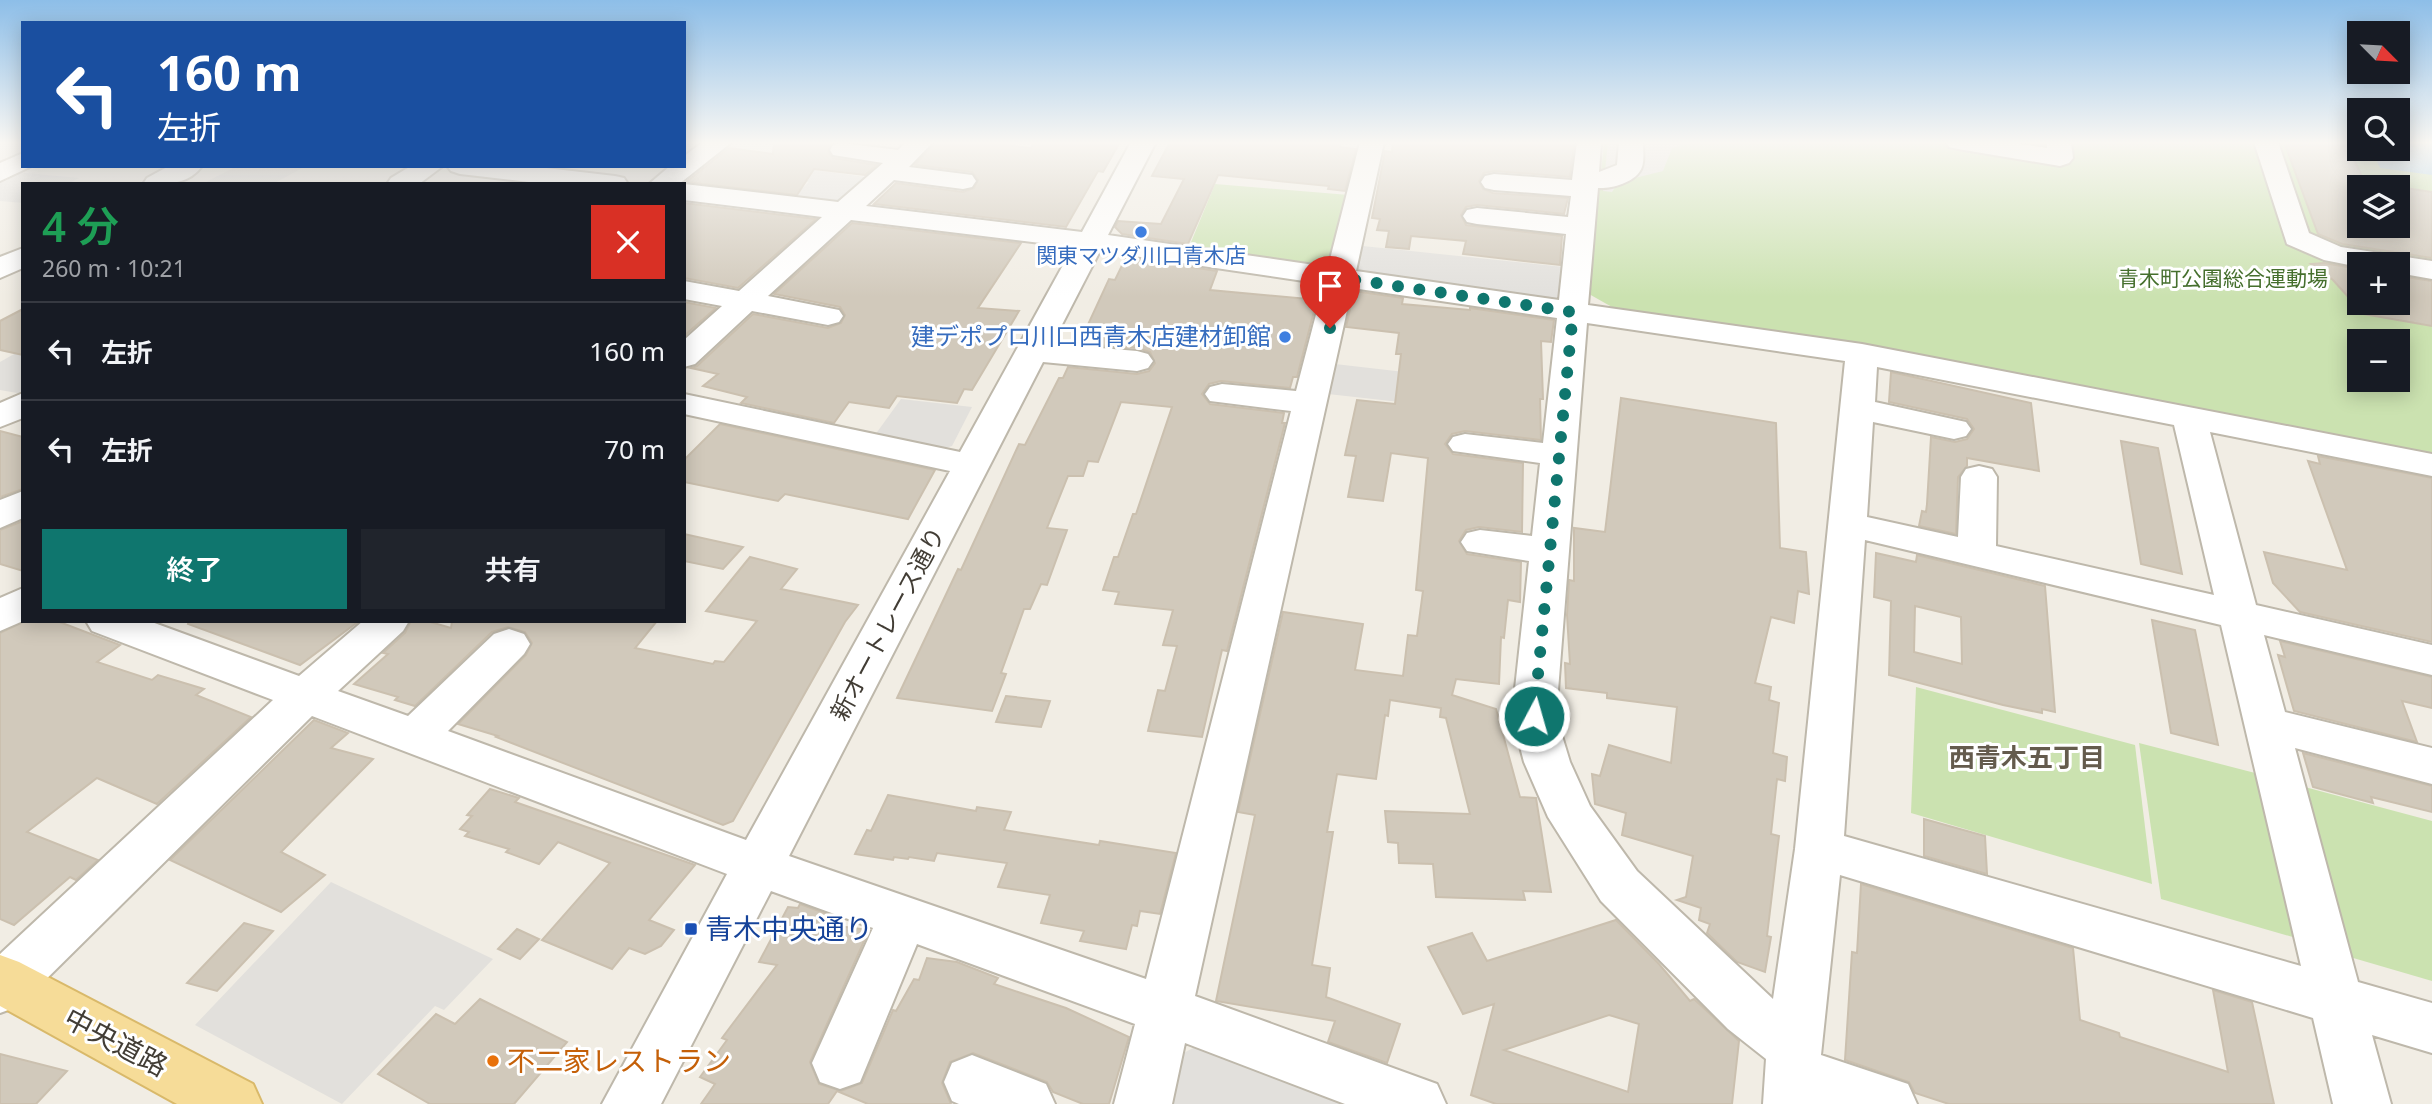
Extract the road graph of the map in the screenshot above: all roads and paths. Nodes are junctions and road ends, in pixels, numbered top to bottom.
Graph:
1 (696, 194) edge
2 (866, 194) edge
3 (1116, 194) edge
4 (1361, 194) edge
5 (1553, 194) edge
6 (1584, 194) edge
7 (2283, 194) edge
8 (845, 212) junction
9 (1477, 216) dead end
10 (0, 236) edge
11 (21, 241) edge
12 (1091, 241) junction
13 (2347, 256) edge
14 (21, 258) edge
15 (2410, 266) edge
16 (0, 269) edge
17 (2432, 270) edge
18 (1342, 278) junction
19 (686, 290) edge
20 (736, 311) junction
21 (1573, 312) junction
22 (830, 328) dead end
23 (1032, 352) junction
24 (1862, 354) junction
25 (686, 355) edge
26 (1137, 361) dead end
27 (1222, 394) dead end
28 (1312, 403) junction
29 (21, 404) edge
30 (686, 404) edge
31 (1857, 408) junction
32 (0, 417) edge
33 (2189, 418) junction
34 (1954, 429) dead end
35 (1465, 444) dead end
36 (1559, 455) junction
37 (972, 465) junction
38 (2432, 465) edge
39 (1979, 477) dead end
40 (21, 503) edge
41 (0, 516) edge
42 (1846, 524) junction
43 (1480, 542) dead end
44 (1550, 551) junction
45 (1977, 555) junction
46 (0, 582) edge
47 (21, 589) edge
48 (21, 603) edge
49 (2239, 616) junction
50 (0, 617) edge
51 (387, 623) edge
52 (124, 624) edge
53 (509, 644) dead end
54 (2432, 660) edge
55 (306, 695) junction
56 (2267, 724) junction
57 (415, 737) junction
58 (2432, 766) edge
59 (1819, 849) junction
60 (760, 866) junction
61 (903, 917) junction
62 (2, 984) edge
63 (2338, 1001) junction
64 (1164, 1010) junction
65 (2432, 1028) edge
66 (840, 1063) dead end
67 (1793, 1075) edge
68 (972, 1082) dead end
69 (233, 1104) edge
70 (631, 1104) edge
71 (1026, 1104) edge
72 (1143, 1104) edge
73 (1417, 1104) edge
74 (1888, 1104) edge
75 (2362, 1104) edge

1 - 8 street
2 - 8 street
3 - 12 street, 新オートレース通り
4 - 18 street
5 - 9 street
6 - 21 street
7 - 13 street
8 - 12 street
8 - 20 street
10 - 11 street
12 - 18 street
12 - 23 street, 新オートレース通り
14 - 16 street
15 - 17 street
18 - 21 street
18 - 28 street
19 - 20 street
20 - 22 street
20 - 25 street
21 - 24 street
21 - 36 street
23 - 26 street
23 - 37 street, 新オートレース通り
24 - 31 street
24 - 33 street
27 - 28 street
28 - 64 street
29 - 32 street
30 - 37 street
31 - 34 street
31 - 42 street
33 - 38 street
33 - 49 street
35 - 36 street
36 - 44 street
37 - 60 street, 新オートレース通り
39 - 45 street
40 - 41 street
42 - 45 street
42 - 59 street
43 - 44 street
44 - 67 street
45 - 49 street
46 - 47 street
48 - 50 street
49 - 54 street
49 - 56 street
51 - 55 street
52 - 55 street
53 - 57 street
55 - 57 street
55 - 62 street
56 - 58 street
56 - 63 street
57 - 60 street
59 - 63 street
59 - 67 street
60 - 61 street
60 - 70 street, 新オートレース通り
61 - 64 street
61 - 66 street
62 - 69 main road, 中央道路
63 - 65 street
63 - 75 street
64 - 72 street
64 - 73 street
67 - 74 street
68 - 71 street

